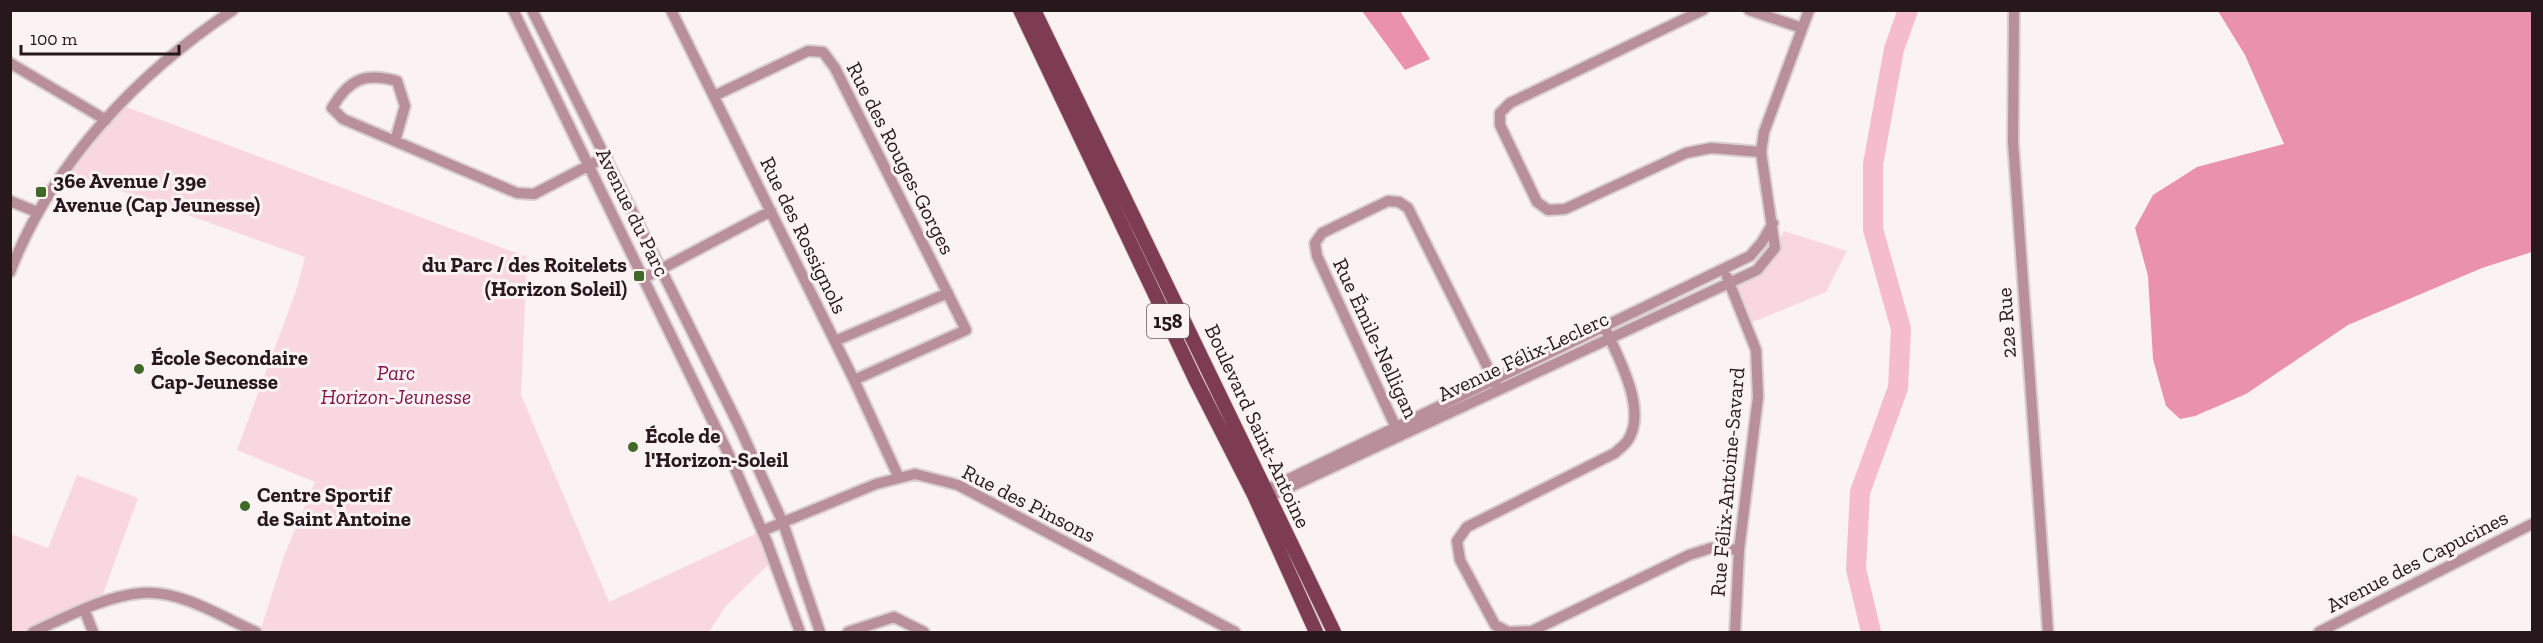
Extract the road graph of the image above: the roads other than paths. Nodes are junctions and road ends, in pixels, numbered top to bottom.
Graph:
1 (233, 10) edge
2 (513, 10) edge
3 (532, 10) edge
4 (671, 10) edge
5 (1020, 10) edge
6 (1034, 10) edge
7 (1703, 10) edge
8 (1749, 10) edge
9 (1809, 10) edge
10 (2013, 10) edge
11 (1802, 28) junction
12 (10, 63) edge
13 (714, 96) junction
14 (106, 120) junction
15 (395, 141) junction
16 (1761, 152) junction
17 (607, 156) junction
18 (589, 166) junction
19 (10, 201) edge
20 (771, 211) junction
21 (37, 212) junction
22 (1773, 223) junction
23 (1723, 268) junction
24 (662, 270) junction
25 (10, 272) edge
26 (644, 278) junction
27 (1729, 283) junction
28 (948, 293) junction
29 (1604, 326) junction
30 (1609, 337) junction
31 (835, 340) junction
32 (1493, 378) junction
33 (854, 380) junction
34 (1499, 389) junction
35 (738, 424) junction
36 (1398, 430) junction
37 (718, 432) junction
38 (899, 478) junction
39 (1262, 496) junction
40 (783, 523) junction
41 (2532, 524) edge
42 (762, 531) junction
43 (1739, 550) junction
44 (84, 609) junction
45 (33, 633) edge
46 (93, 633) edge
47 (256, 633) edge
48 (800, 633) edge
49 (820, 633) edge
50 (848, 633) edge
51 (924, 633) edge
52 (1235, 633) edge
53 (1317, 633) edge
54 (1334, 633) edge
55 (1735, 633) edge
56 (2048, 633) edge
57 (2319, 633) edge

1 - 14 street
2 - 18 street, Avenue du Parc
3 - 17 street, Avenue du Parc
4 - 13 street, Rue des Rossignols
5 - 39 main road, Boulevard Saint-Antoine / 158
6 - 39 main road, Boulevard Saint-Antoine / 158
7 - 16 street
8 - 11 street
9 - 11 street, Avenue Félix-Leclerc
10 - 56 street, 22e Rue
11 - 16 street, Avenue Félix-Leclerc
12 - 14 street
13 - 20 street, Rue des Rossignols
13 - 28 street, Rue des Rouges-Gorges
14 - 21 street
15 - 15 street
15 - 18 street
16 - 22 street, Avenue Félix-Leclerc
17 - 18 street
17 - 24 street, Avenue du Parc
18 - 26 street, Avenue du Parc
19 - 21 street
20 - 24 street
20 - 31 street, Rue des Rossignols
21 - 25 street
22 - 23 street, Avenue Félix-Leclerc
22 - 27 street, Avenue Félix-Leclerc
23 - 27 street, Rue Félix-Antoine-Savard
23 - 29 street, Avenue Félix-Leclerc
24 - 26 street
24 - 35 street, Avenue du Parc
26 - 37 street, Avenue du Parc
27 - 30 street, Avenue Félix-Leclerc
27 - 43 street, Rue Félix-Antoine-Savard
28 - 31 street
28 - 33 street, Rue des Rouges-Gorges
29 - 30 street
29 - 32 street, Avenue Félix-Leclerc
30 - 34 street, Avenue Félix-Leclerc
30 - 43 street
31 - 33 street, Rue des Rossignols
32 - 34 street, Rue Émile-Nelligan
32 - 36 street, Avenue Félix-Leclerc
32 - 36 street, Rue Émile-Nelligan
33 - 38 street, Rue des Rossignols
34 - 36 street, Avenue Félix-Leclerc
35 - 37 street
35 - 40 street, Avenue du Parc
36 - 39 street, Avenue Félix-Leclerc
37 - 42 street, Avenue du Parc
38 - 40 street, Rue des Pinsons
38 - 52 street, Rue des Pinsons
39 - 53 main road, Boulevard Saint-Antoine / 158
39 - 54 main road, Boulevard Saint-Antoine / 158
40 - 42 street, Rue des Pinsons
40 - 49 street, Avenue du Parc
41 - 57 street, Avenue des Capucines
42 - 48 street, Avenue du Parc
43 - 55 street, Rue Félix-Antoine-Savard
44 - 45 street
44 - 46 street
44 - 47 street
50 - 51 street

